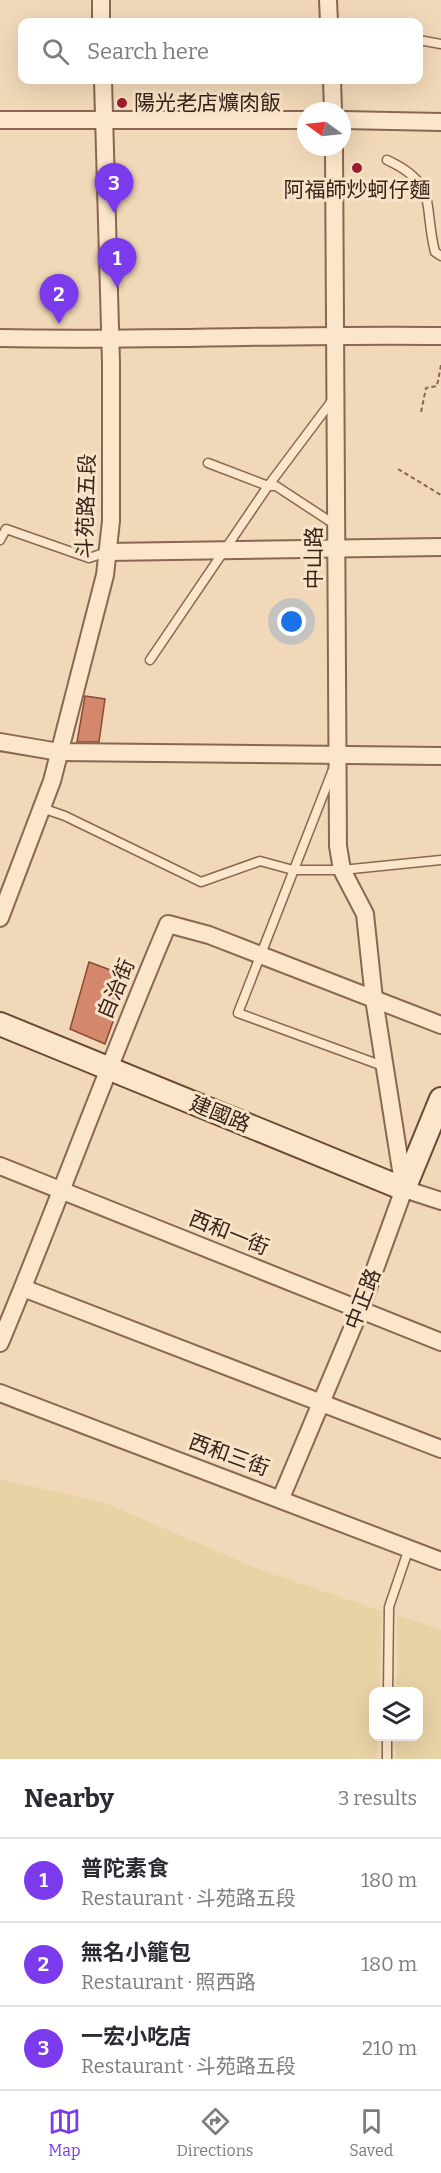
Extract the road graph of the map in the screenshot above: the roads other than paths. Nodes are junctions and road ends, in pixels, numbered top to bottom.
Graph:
1 (101, 0) edge
2 (328, 0) edge
3 (101, 18) edge
4 (329, 18) edge
5 (423, 41) edge
6 (441, 44) edge
7 (103, 84) edge
8 (332, 84) edge
9 (333, 102) edge
10 (0, 120) edge
11 (104, 120) junction
12 (297, 120) edge
13 (351, 120) edge
14 (441, 122) edge
15 (334, 156) edge
16 (387, 160) dead end
17 (441, 256) edge
18 (335, 335) junction
19 (441, 336) edge
20 (0, 338) edge
21 (110, 340) junction
22 (336, 395) junction
23 (208, 463) dead end
24 (268, 486) junction
25 (337, 526) junction
26 (0, 540) edge
27 (441, 547) edge
28 (337, 548) junction
29 (226, 550) junction
30 (108, 552) junction
31 (150, 660) dead end
32 (0, 742) edge
33 (59, 752) junction
34 (338, 756) junction
35 (441, 756) edge
36 (42, 808) junction
37 (441, 860) edge
38 (293, 870) junction
39 (342, 870) junction
40 (4, 894) edge
41 (0, 918) edge
42 (260, 955) junction
43 (374, 999) junction
44 (0, 1024) edge
45 (441, 1025) edge
46 (383, 1066) junction
47 (107, 1067) junction
48 (441, 1099) edge
49 (0, 1166) edge
50 (404, 1189) junction
51 (62, 1191) junction
52 (441, 1201) edge
53 (23, 1288) junction
54 (360, 1310) junction
55 (441, 1342) edge
56 (0, 1343) edge
57 (0, 1393) edge
58 (321, 1405) junction
59 (441, 1449) edge
60 (281, 1498) junction
61 (409, 1547) junction
62 (441, 1561) edge
63 (388, 1687) edge
64 (387, 1741) edge
65 (387, 1759) edge

1 - 3 street
2 - 4 street
5 - 6 lane
7 - 11 street, 斗苑路五段
8 - 9 street
10 - 11 street
11 - 12 street
11 - 21 street, 斗苑路五段
13 - 14 street
15 - 18 street, 中山路
16 - 17 lane
18 - 19 street
18 - 21 street
18 - 22 street, 中山路
20 - 21 street
21 - 30 street, 斗苑路五段
22 - 24 lane
22 - 25 street, 中山路
23 - 24 lane
24 - 25 lane
24 - 29 lane
25 - 28 street, 中山路
26 - 30 lane
27 - 28 street
28 - 29 street
28 - 34 street, 中山路
29 - 30 street
29 - 31 lane
30 - 33 street, 斗苑路五段
32 - 33 street
33 - 34 street
33 - 36 street, 斗苑路五段
34 - 35 street
34 - 38 lane, 中山路
34 - 39 street
36 - 38 lane
36 - 40 street, 斗苑路五段
37 - 39 lane
38 - 39 lane
38 - 42 lane, 中山路
39 - 43 street
40 - 41 street, 斗苑路五段
42 - 43 street, 自治街
42 - 46 lane, 中山路
42 - 47 street, 自治街
43 - 45 street, 自治街
43 - 46 street
44 - 47 main road, 建國路
46 - 50 street
47 - 50 main road, 建國路
47 - 51 street, 自治街
48 - 50 main road, 中正路
49 - 51 street, 西和一街
50 - 52 street, 建國路
50 - 54 street, 中正路
51 - 53 street, 自治街
51 - 54 street, 西和一街
53 - 56 street, 自治街
53 - 58 street
54 - 55 street, 西和一街
54 - 58 street, 中正路
57 - 60 street, 西和三街
58 - 59 street
58 - 60 street, 中正路
60 - 61 street, 西和三街
61 - 62 street, 西和三街
61 - 63 lane
64 - 65 lane

